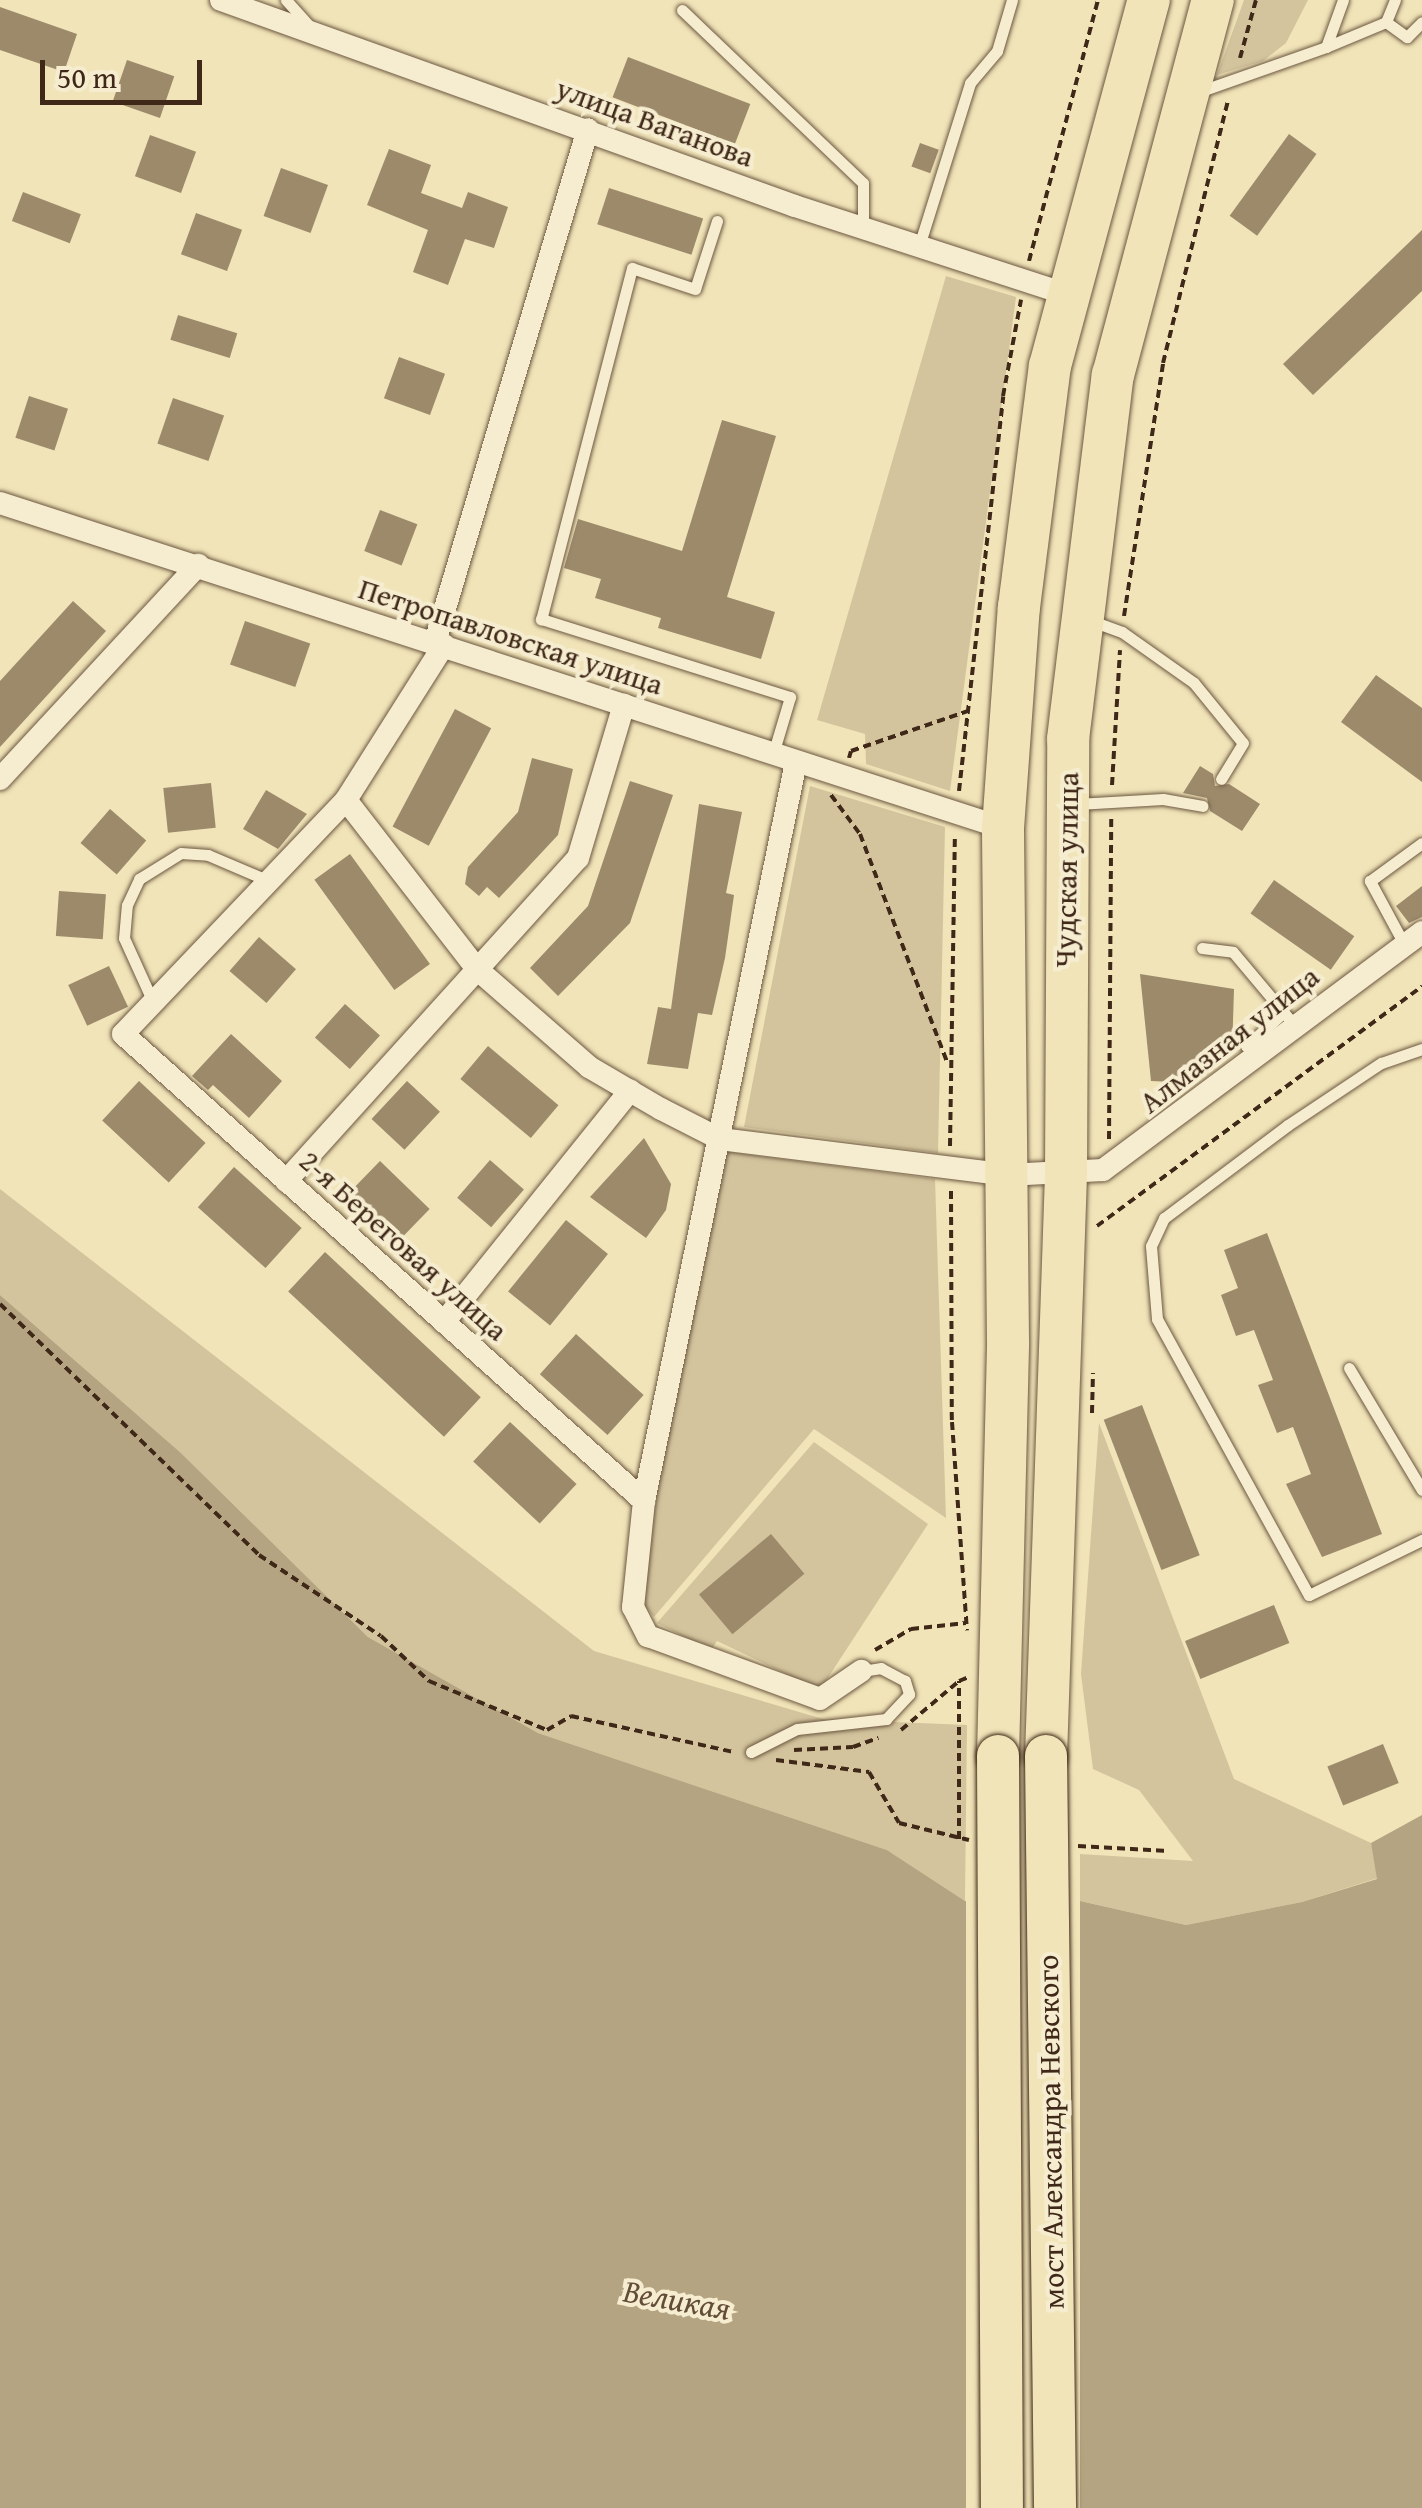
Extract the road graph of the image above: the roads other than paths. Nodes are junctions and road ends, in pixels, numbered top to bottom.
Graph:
1 (222, 0) edge
2 (286, 0) edge
3 (1012, 0) edge
4 (1149, 0) edge
5 (1213, 0) edge
6 (1343, 0) edge
7 (1395, 0) edge
8 (682, 10) dead end
9 (1386, 22) junction
10 (1422, 22) edge
11 (313, 30) junction
12 (1326, 47) junction
13 (1182, 97) junction
14 (588, 129) junction
15 (718, 221) dead end
16 (863, 228) junction
17 (919, 246) junction
18 (1069, 295) junction
19 (1038, 462) junction
20 (1100, 470) junction
21 (0, 503) edge
22 (198, 565) junction
23 (1019, 607) junction
24 (1080, 616) junction
25 (439, 643) junction
26 (624, 705) junction
27 (772, 754) junction
28 (803, 764) junction
29 (1222, 778) dead end
30 (0, 779) edge
31 (346, 800) junction
32 (1064, 805) junction
33 (1202, 806) dead end
34 (1003, 828) junction
35 (1422, 843) edge
36 (269, 881) junction
37 (1413, 938) edge
38 (1202, 948) dead end
39 (478, 970) junction
40 (154, 1002) junction
41 (1289, 1020) junction
42 (1246, 1046) dead end
43 (1422, 1049) edge
44 (630, 1090) junction
45 (720, 1139) junction
46 (1084, 1172) junction
47 (1007, 1175) junction
48 (286, 1181) junction
49 (444, 1322) junction
50 (1348, 1368) dead end
51 (1422, 1490) edge
52 (644, 1501) junction
53 (1422, 1540) edge
54 (861, 1671) joint
55 (751, 1752) road end
56 (998, 1756) joint
57 (1046, 1756) joint
58 (1002, 2508) edge
59 (1055, 2508) edge

1 - 11 street, улица Ваганова
2 - 11 lane
3 - 17 lane
4 - 18 highway, Чудская улица
5 - 13 highway, Чудская улица
6 - 12 lane
7 - 9 lane
8 - 16 lane
9 - 10 lane
9 - 12 lane
11 - 14 street, улица Ваганова
12 - 13 lane
13 - 20 highway, Чудская улица
14 - 16 street, улица Ваганова
14 - 25 street
15 - 27 lane
16 - 17 street, улица Ваганова
17 - 18 street, улица Ваганова
18 - 19 highway, Чудская улица
19 - 20 highway
19 - 23 highway, Чудская улица
20 - 24 highway, Чудская улица
21 - 22 street, Петропавловская улица
22 - 25 street, Петропавловская улица
22 - 30 street
23 - 24 highway
23 - 34 highway, Чудская улица
24 - 29 lane
24 - 32 highway, Чудская улица
25 - 26 street, Петропавловская улица
25 - 31 street
26 - 27 street, Петропавловская улица
26 - 39 street
27 - 28 street, Петропавловская улица
28 - 34 street, Петропавловская улица
28 - 45 street
31 - 36 street
31 - 39 street
32 - 33 lane
32 - 46 highway, Чудская улица
34 - 47 highway, Чудская улица
35 - 37 lane
36 - 40 street
36 - 40 lane
37 - 41 street, Алмазная улица
38 - 41 lane
39 - 44 street
39 - 48 street
40 - 48 street, 2-я Береговая улица
41 - 42 lane
41 - 46 street, Алмазная улица
43 - 53 lane
44 - 45 street
44 - 49 street
45 - 47 street
45 - 52 street
46 - 47 street
46 - 57 highway, Чудская улица
47 - 56 highway, Чудская улица
48 - 49 street, 2-я Береговая улица
49 - 52 street, 2-я Береговая улица
50 - 51 lane
52 - 54 street
54 - 55 lane
56 - 58 highway, мост Александра Невского, bridge
57 - 59 highway, мост Александра Невского, bridge

